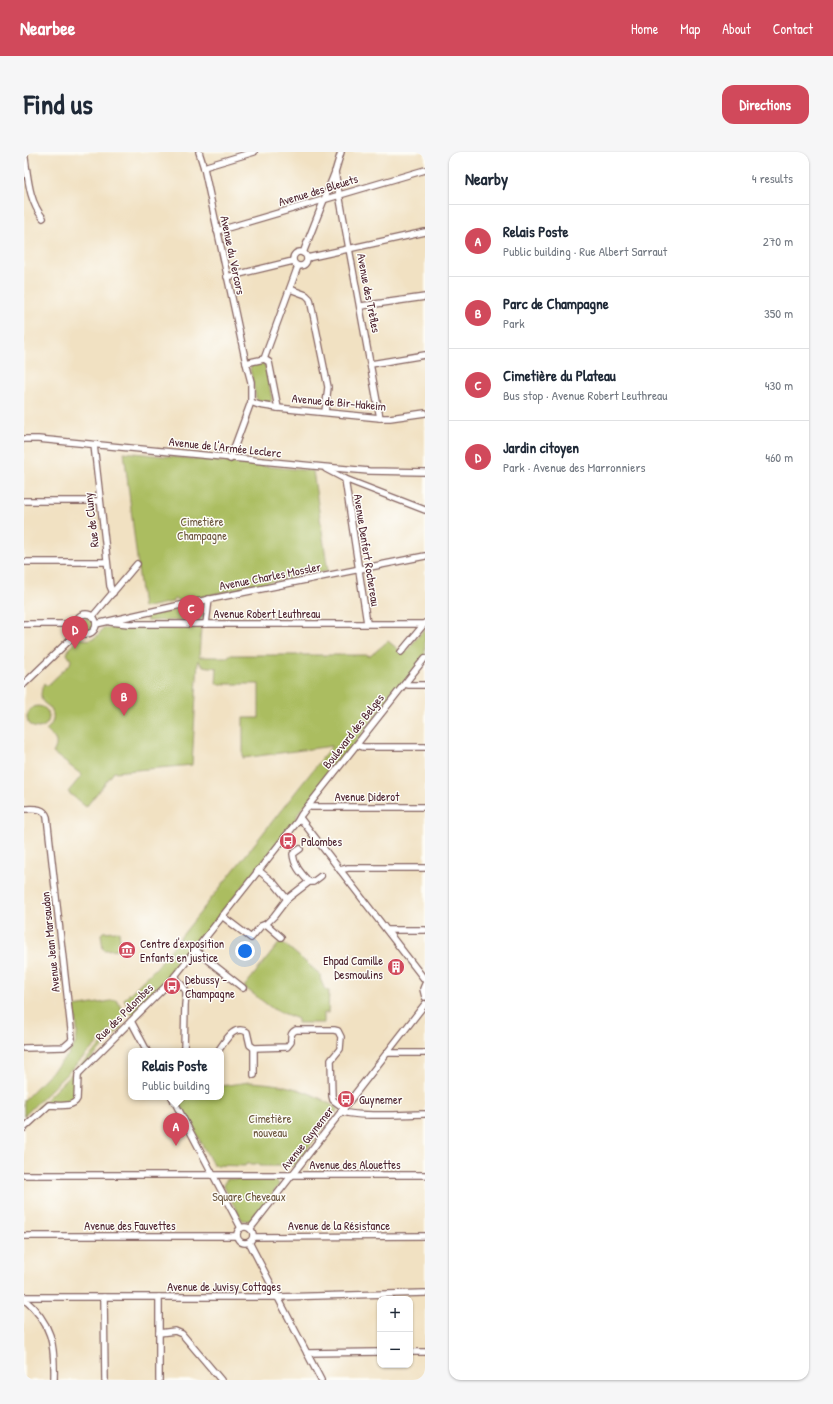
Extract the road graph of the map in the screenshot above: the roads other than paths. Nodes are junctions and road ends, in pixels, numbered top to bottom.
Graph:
1 (24, 152) edge
2 (199, 152) edge
3 (254, 152) edge
4 (341, 152) edge
5 (204, 168) junction
6 (425, 170) edge
7 (335, 172) junction
8 (339, 195) junction
9 (324, 200) junction
10 (43, 218) dead end
11 (217, 232) junction
12 (425, 232) edge
13 (349, 249) junction
14 (303, 253) junction
15 (308, 258) junction
16 (293, 261) junction
17 (298, 266) junction
18 (227, 277) junction
19 (290, 289) junction
20 (425, 296) edge
21 (360, 306) junction
22 (425, 355) edge
23 (264, 359) junction
24 (246, 363) junction
25 (371, 364) junction
26 (251, 402) junction
27 (278, 408) junction
28 (325, 412) junction
29 (425, 413) edge
30 (380, 418) junction
31 (24, 439) edge
32 (94, 445) junction
33 (230, 459) junction
34 (324, 467) junction
35 (425, 472) edge
36 (345, 479) junction
37 (24, 501) edge
38 (100, 501) junction
39 (425, 510) edge
40 (425, 556) edge
41 (24, 562) edge
42 (107, 562) junction
43 (137, 564) dead end
44 (359, 569) junction
45 (113, 593) junction
46 (209, 599) junction
47 (93, 616) junction
48 (109, 621) junction
49 (367, 623) junction
50 (425, 623) edge
51 (24, 624) edge
52 (76, 624) junction
53 (96, 624) junction
54 (206, 624) junction
55 (79, 631) junction
56 (401, 652) dead end
57 (425, 658) edge
58 (24, 684) edge
59 (405, 684) junction
60 (425, 685) edge
61 (357, 745) junction
62 (425, 747) edge
63 (308, 806) junction
64 (425, 807) edge
65 (24, 809) edge
66 (300, 818) junction
67 (300, 849) dead end
68 (425, 868) edge
69 (258, 870) junction
70 (340, 870) junction
71 (321, 876) dead end
72 (309, 882) junction
73 (287, 899) junction
74 (222, 916) junction
75 (266, 924) junction
76 (387, 930) junction
77 (425, 930) edge
78 (281, 937) dead end
79 (195, 950) junction
80 (175, 976) junction
81 (425, 980) edge
82 (425, 984) edge
83 (243, 988) dead end
84 (425, 997) edge
85 (425, 1004) edge
86 (131, 1021) junction
87 (24, 1048) edge
88 (145, 1048) edge
89 (184, 1048) edge
90 (220, 1048) edge
91 (254, 1048) junction
92 (387, 1053) junction
93 (425, 1053) edge
94 (254, 1076) dead end
95 (174, 1100) edge
96 (343, 1109) junction
97 (425, 1114) edge
98 (24, 1128) edge
99 (213, 1174) junction
100 (24, 1175) edge
101 (292, 1175) junction
102 (425, 1175) edge
103 (241, 1228) junction
104 (250, 1229) junction
105 (24, 1236) edge
106 (237, 1236) junction
107 (425, 1236) edge
108 (253, 1237) junction
109 (249, 1242) junction
110 (425, 1293) edge
111 (104, 1297) junction
112 (159, 1297) junction
113 (278, 1297) junction
114 (24, 1298) edge
115 (159, 1333) junction
116 (377, 1352) edge
117 (413, 1352) edge
118 (425, 1352) edge
119 (307, 1353) junction
120 (215, 1373) junction
121 (54, 1380) edge
122 (105, 1380) edge
123 (159, 1380) edge
124 (213, 1380) edge
125 (221, 1380) edge
126 (321, 1380) edge

1 - 10 street
2 - 5 street, Avenue du Vercors
3 - 5 street
4 - 7 street
5 - 11 street, Avenue du Vercors
6 - 8 street, Avenue des Bleuets
7 - 8 street, Avenue des Trèfles
7 - 9 street
8 - 9 street, Avenue des Bleuets
8 - 13 street, Avenue des Trèfles
9 - 11 street, Avenue des Bleuets
9 - 14 street
11 - 18 street, Avenue du Vercors
12 - 13 street
13 - 15 street
13 - 21 street, Avenue des Trèfles
14 - 15 street
14 - 16 street
15 - 17 street
16 - 17 street
16 - 18 street
17 - 19 street
18 - 24 street, Avenue du Vercors
19 - 23 street
19 - 28 street
20 - 21 street
21 - 25 street, Avenue des Trèfles
22 - 25 street
23 - 24 street
23 - 27 street
24 - 26 street, Avenue du Vercors
25 - 30 street, Avenue des Trèfles
26 - 27 street, Avenue de Bir-Hakeim
26 - 33 street
27 - 28 street, Avenue de Bir-Hakeim
28 - 30 street, Avenue de Bir-Hakeim
29 - 30 street, Avenue de Bir-Hakeim
31 - 32 street, Avenue de l'Armée Leclerc
32 - 33 street, Avenue de l'Armée Leclerc
32 - 38 street, Rue de Cluny
33 - 34 street, Avenue de l'Armée Leclerc
34 - 35 street, Avenue de l'Armée Leclerc
34 - 36 street
36 - 39 street
36 - 44 street, Avenue Denfert Rochereau
37 - 38 street
38 - 42 street, Rue de Cluny
40 - 44 street, Avenue Charles Mossler
41 - 42 street
42 - 45 street, Rue de Cluny
43 - 45 street
44 - 46 street, Avenue Charles Mossler
44 - 49 street, Avenue Denfert Rochereau
45 - 47 street
46 - 48 street, Avenue Charles Mossler
46 - 54 street
47 - 52 street
47 - 53 street
48 - 53 street, Avenue Charles Mossler
48 - 54 street, Avenue Robert Leuthreau
49 - 50 street, Avenue Robert Leuthreau
49 - 54 street, Avenue Robert Leuthreau
50 - 56 street
51 - 52 street
52 - 55 street
53 - 55 street
55 - 58 street
57 - 59 street, Boulevard des Belges
59 - 60 street
59 - 61 street, Boulevard des Belges
61 - 62 street
61 - 63 street, Boulevard des Belges
63 - 64 street, Avenue Diderot
63 - 66 street, Boulevard des Belges
65 - 87 street, Avenue Jean Marsaudon
66 - 69 street, Rue des Palombes
66 - 70 street
67 - 72 street
68 - 70 street
69 - 73 street
69 - 74 street, Rue des Palombes
70 - 76 street
71 - 72 street
72 - 73 street
73 - 75 street
74 - 75 street
74 - 79 street, Rue des Palombes
75 - 78 street
76 - 77 street
76 - 81 street
79 - 80 street, Rue des Palombes
79 - 83 street
80 - 86 street, Rue des Palombes
80 - 89 street
82 - 84 street
85 - 92 street, Avenue Guynemer
86 - 88 street
86 - 98 street, Rue des Palombes
90 - 91 street
91 - 94 street
91 - 96 street
92 - 93 street
92 - 96 street, Avenue Guynemer
95 - 99 street
96 - 97 street
96 - 101 street, Avenue Guynemer
99 - 100 street, Avenue des Alouettes
99 - 101 street, Avenue des Alouettes
99 - 103 street
101 - 102 street, Avenue des Alouettes
101 - 104 street, Avenue Guynemer
103 - 104 street
103 - 106 street
104 - 108 street
105 - 106 street, Avenue des Fauvettes
106 - 109 street
107 - 108 street, Avenue de la Résistance
108 - 109 street
109 - 113 street
110 - 113 street, Avenue de Juvisy Cottages
111 - 112 street, Avenue de Juvisy Cottages
111 - 114 street, Avenue de Juvisy Cottages
111 - 122 street
112 - 113 street, Avenue de Juvisy Cottages
112 - 115 street
113 - 119 street
114 - 121 street
115 - 120 street
115 - 123 street
116 - 119 street
117 - 118 street
119 - 126 street
120 - 124 street
120 - 125 street

